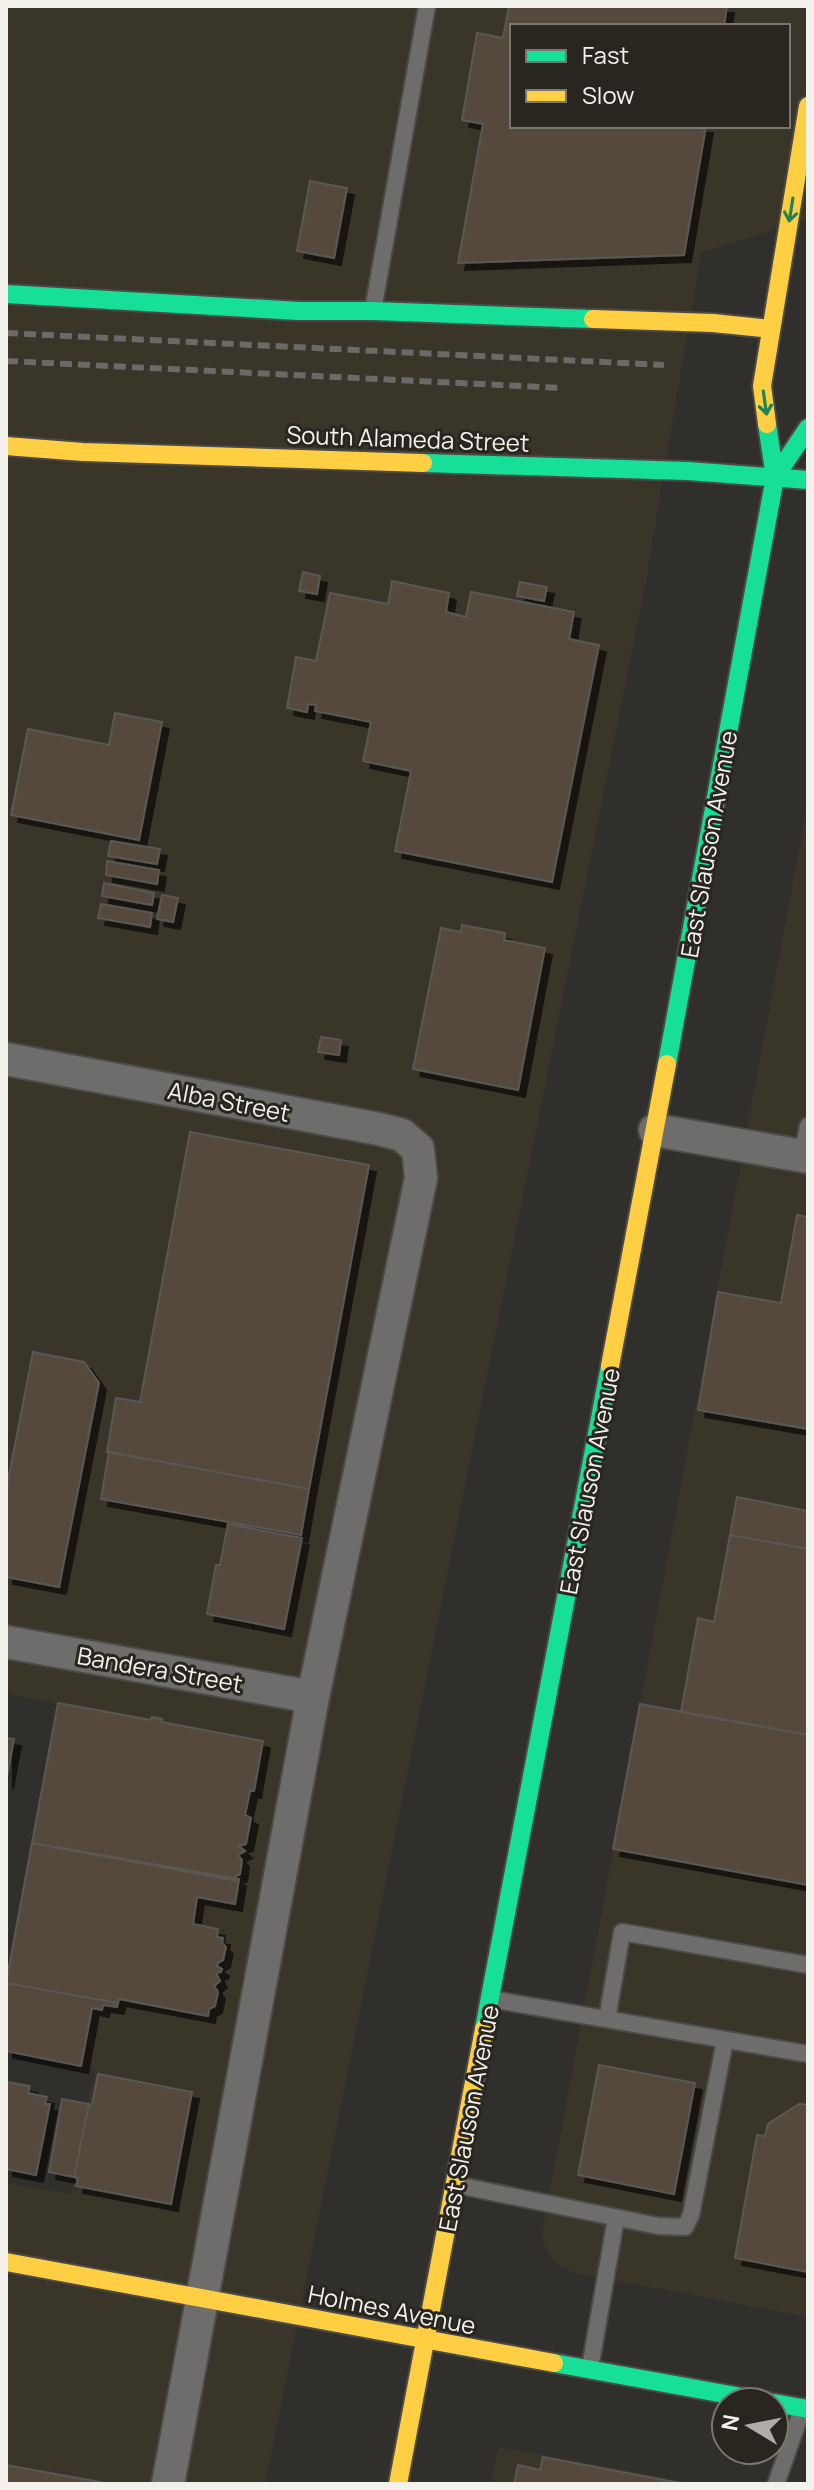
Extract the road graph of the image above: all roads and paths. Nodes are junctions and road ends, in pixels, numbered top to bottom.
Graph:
1 (427, 6) edge
2 (808, 106) edge
3 (6, 294) edge
4 (373, 311) junction
5 (771, 329) junction
6 (808, 428) edge
7 (6, 446) edge
8 (775, 477) junction
9 (808, 480) edge
10 (6, 1059) edge
11 (655, 1130) junction
12 (806, 1147) edge
13 (6, 1642) edge
14 (313, 1697) junction
15 (808, 1965) edge
16 (490, 1999) junction
17 (607, 2019) junction
18 (725, 2040) junction
19 (808, 2054) edge
20 (456, 2184) junction
21 (616, 2218) junction
22 (6, 2262) edge
23 (202, 2298) junction
24 (426, 2340) junction
25 (590, 2369) junction
26 (710, 2391) edge
27 (805, 2409) edge
28 (168, 2484) edge
29 (398, 2484) edge
30 (776, 2484) edge

1 - 4 lane
2 -> 5 main road, East Slauson Avenue
3 - 4 main road
4 - 5 main road
5 -> 8 main road, East Slauson Avenue
6 - 8 main road, East Slauson Avenue
7 - 8 main road, South Alameda Street
8 - 9 main road, South Alameda Street
8 - 11 main road, East Slauson Avenue
10 - 14 street, Alba Street
11 - 12 street
11 - 16 main road, East Slauson Avenue
13 - 14 street, Bandera Street
14 - 23 street
15 - 17 lane
16 - 17 lane
16 - 20 main road, East Slauson Avenue
17 - 18 lane
18 - 19 lane
18 - 21 lane
20 - 21 lane
20 - 24 main road, East Slauson Avenue
21 - 25 lane
22 - 23 main road, Holmes Avenue
23 - 24 main road, Holmes Avenue
23 - 28 street
24 - 25 main road, Holmes Avenue
24 - 29 main road, East Slauson Avenue
25 - 26 main road, Holmes Avenue
27 - 30 lane

